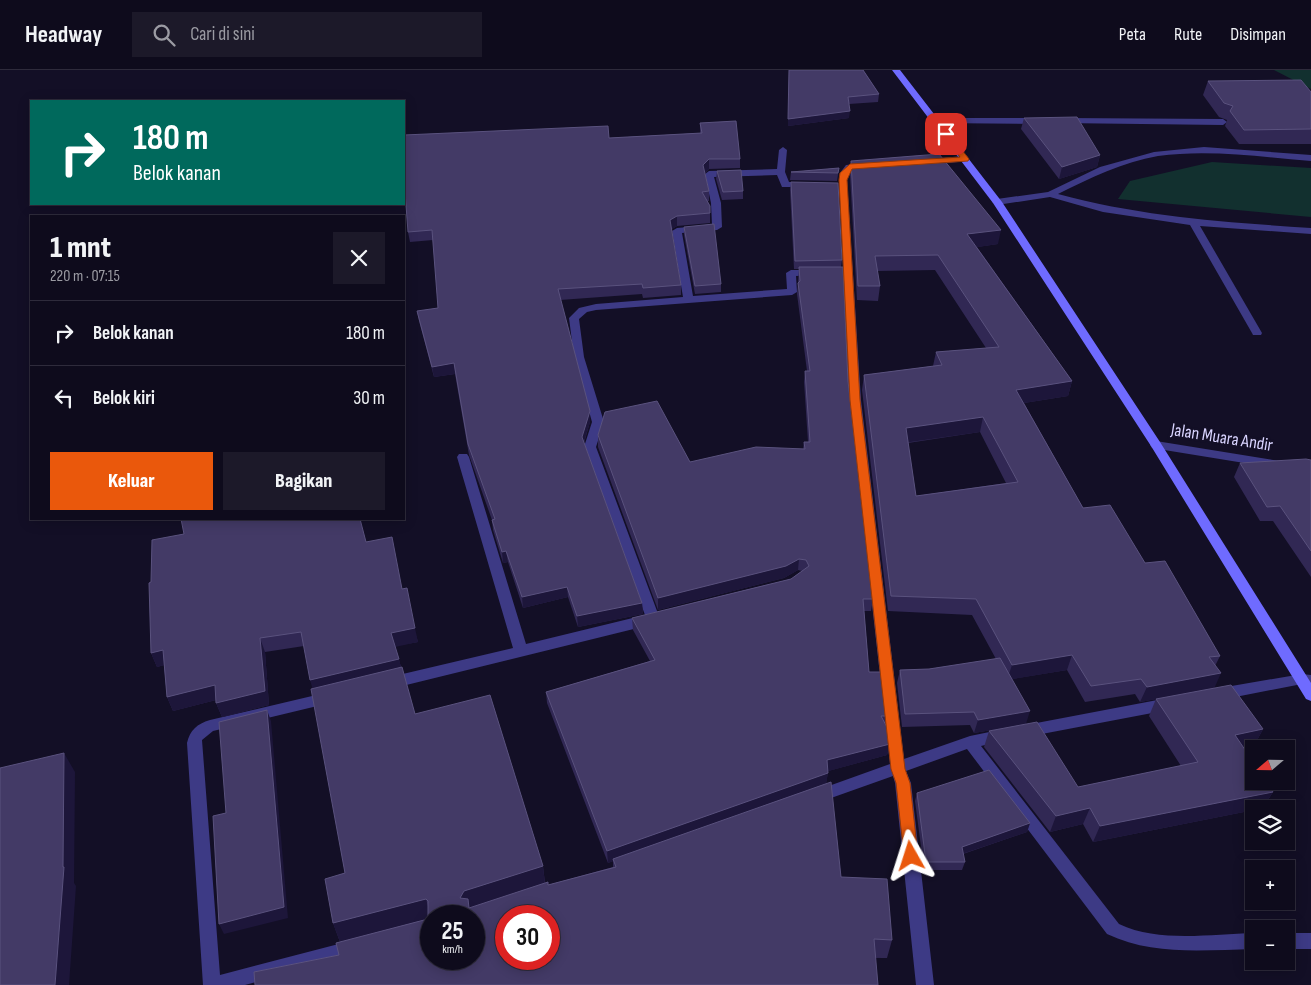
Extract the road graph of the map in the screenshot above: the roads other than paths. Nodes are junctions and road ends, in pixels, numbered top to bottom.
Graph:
1 (896, 70) edge
2 (936, 121) junction
3 (1048, 121) edge
4 (1058, 121) edge
5 (1222, 122) edge
6 (783, 150) dead end
7 (1311, 158) edge
8 (965, 159) junction
9 (917, 162) edge
10 (878, 165) edge
11 (781, 172) junction
12 (815, 185) edge
13 (1050, 194) junction
14 (997, 202) junction
15 (1193, 223) junction
16 (1311, 231) edge
17 (839, 273) junction
18 (689, 300) junction
19 (1256, 333) dead end
20 (1156, 445) junction
21 (463, 457) dead end
22 (1311, 470) edge
23 (671, 614) edge
24 (653, 619) junction
25 (520, 652) junction
26 (1306, 679) edge
27 (380, 686) edge
28 (342, 695) edge
29 (1311, 695) edge
30 (1204, 697) edge
31 (1185, 701) edge
32 (970, 742) junction
33 (898, 769) junction
34 (806, 801) edge
35 (1245, 941) edge
36 (1295, 941) edge
37 (1311, 941) edge
38 (374, 943) edge
39 (213, 985) edge
40 (924, 985) edge

1 - 2 main road
2 - 3 street
2 - 8 main road
4 - 5 street
6 - 11 street
7 - 13 street
8 - 9 street
8 - 14 main road
10 - 17 street
11 - 12 street
11 - 18 street
13 - 14 street
13 - 15 street
14 - 20 main road
15 - 16 street
15 - 19 street
17 - 18 street
17 - 33 street
18 - 24 street
20 - 22 street, Jalan Muara Andir
20 - 26 main road
21 - 25 street
23 - 24 street
24 - 25 street
25 - 27 street
26 - 29 main road
26 - 30 street
28 - 39 street
31 - 32 street
32 - 33 street
32 - 35 street
33 - 34 street
33 - 40 street
36 - 37 street
38 - 39 street

